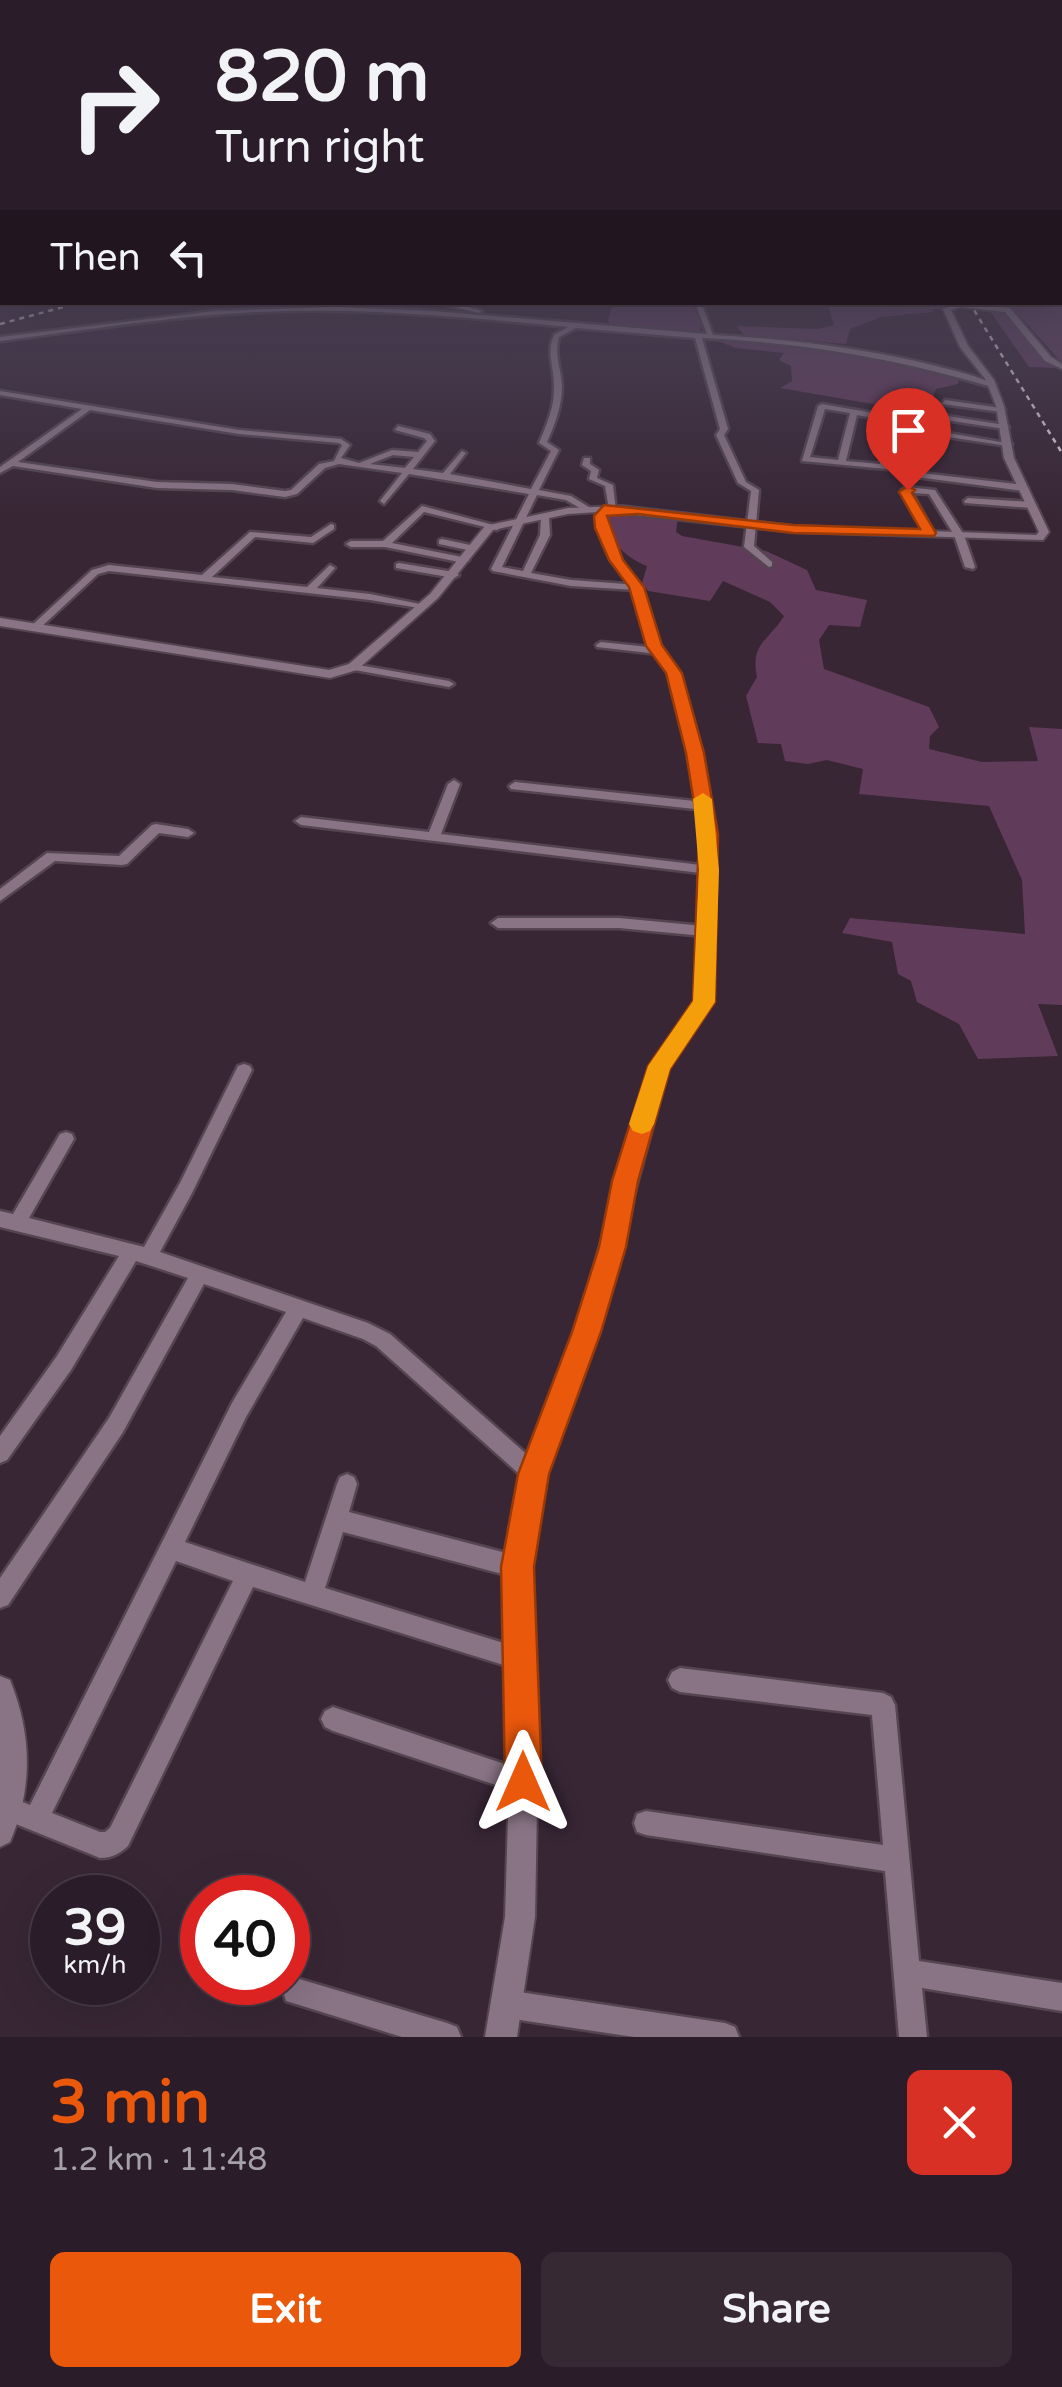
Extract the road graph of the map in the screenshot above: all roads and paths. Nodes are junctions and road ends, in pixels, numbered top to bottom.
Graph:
1 (92, 327) edge
2 (573, 327) edge
3 (574, 327) edge
4 (659, 327) edge
5 (708, 327) edge
6 (954, 327) edge
7 (1021, 327) edge
8 (709, 331) junction
9 (698, 334) junction
10 (0, 339) edge
11 (1062, 367) edge
12 (992, 385) junction
13 (0, 393) edge
14 (945, 402) dead end
15 (88, 408) junction
16 (854, 412) junction
17 (922, 414) dead end
18 (892, 426) junction
19 (1005, 427) junction
20 (398, 428) dead end
21 (462, 454) dead end
22 (419, 455) junction
23 (587, 460) dead end
24 (338, 462) junction
25 (842, 462) junction
26 (11, 463) junction
27 (361, 465) junction
28 (0, 471) edge
29 (408, 471) junction
30 (904, 473) dead end
31 (446, 476) junction
32 (532, 494) junction
33 (1028, 497) junction
34 (384, 501) dead end
35 (968, 501) dead end
36 (602, 509) junction
37 (544, 517) junction
38 (515, 524) junction
39 (752, 525) junction
40 (331, 527) dead end
41 (498, 527) junction
42 (929, 533) junction
43 (959, 535) junction
44 (442, 542) dead end
45 (351, 544) dead end
46 (385, 544) junction
47 (472, 548) junction
48 (464, 560) junction
49 (769, 564) dead end
50 (399, 566) dead end
51 (330, 568) dead end
52 (970, 568) dead end
53 (454, 575) junction
54 (525, 576) junction
55 (206, 577) junction
56 (636, 587) junction
57 (310, 590) junction
58 (420, 606) junction
59 (0, 622) edge
60 (35, 627) junction
61 (600, 645) dead end
62 (658, 651) junction
63 (353, 667) junction
64 (450, 684) dead end
65 (454, 784) dead end
66 (515, 786) dead end
67 (704, 806) junction
68 (301, 821) dead end
69 (188, 833) dead end
70 (434, 835) junction
71 (709, 870) junction
72 (0, 896) edge
73 (498, 923) dead end
74 (704, 931) junction
75 (244, 1070) dead end
76 (66, 1139) dead end
77 (8, 1221) edge
78 (140, 1253) junction
79 (200, 1274) junction
80 (298, 1310) junction
81 (0, 1453) edge
82 (533, 1474) junction
83 (347, 1484) dead end
84 (336, 1519) junction
85 (173, 1549) junction
86 (518, 1567) junction
87 (248, 1576) junction
88 (312, 1596) junction
89 (0, 1597) edge
90 (520, 1660) junction
91 (680, 1680) dead end
92 (0, 1690) edge
93 (333, 1720) dead end
94 (523, 1782) junction
95 (10, 1822) edge
96 (646, 1823) dead end
97 (896, 1860) junction
98 (907, 1972) junction
99 (310, 1995) edge
100 (1062, 1997) edge
101 (506, 2004) junction
102 (631, 2030) edge
103 (448, 2037) edge
104 (500, 2037) edge
105 (725, 2037) edge
106 (913, 2037) edge

1 - 10 street
2 - 32 street
3 - 9 street
4 - 8 street
5 - 8 street
6 - 12 street
7 - 11 street
8 - 9 street
8 - 12 street
9 - 39 street
12 - 19 street
13 - 15 street
14 - 19 street
15 - 24 street
15 - 26 street
16 - 18 street
16 - 25 street
16 - 25 street
17 - 19 street
18 - 19 street
18 - 25 street
19 - 33 street
20 - 22 street
21 - 31 street
22 - 27 street
22 - 29 street
23 - 36 street
24 - 26 street
24 - 27 street
26 - 28 street
27 - 29 street
29 - 31 street
29 - 34 street
30 - 33 street
31 - 32 street
32 - 36 street
32 - 38 street
33 - 35 street
33 - 43 street
36 - 37 street
36 - 39 street
36 - 56 street
37 - 38 street
37 - 54 street
38 - 41 street
38 - 54 street
39 - 42 street
39 - 49 street
40 - 55 street
41 - 46 street
41 - 47 street
42 - 43 street
42 - 43 street
43 - 52 street
44 - 47 street
45 - 46 street
46 - 48 street
47 - 48 street
48 - 53 street
50 - 53 street
51 - 57 street
53 - 58 street
54 - 56 street
55 - 57 street
55 - 60 street
56 - 62 street
57 - 58 street
58 - 63 street
59 - 60 street
60 - 63 street
61 - 62 street
62 - 67 street
63 - 64 street
65 - 70 street
66 - 67 street
67 - 71 street
68 - 70 street
69 - 72 street
70 - 71 street
71 - 74 street
73 - 74 street
74 - 82 street
75 - 78 street
76 - 77 street
77 - 78 street
78 - 79 street
78 - 81 street
79 - 80 street
79 - 89 street
80 - 82 street
80 - 85 street
82 - 86 street
83 - 84 street
84 - 86 street
84 - 88 street
85 - 87 street
85 - 95 street
86 - 90 street
87 - 88 street
87 - 95 street
88 - 90 street
90 - 94 street
91 - 97 street
92 - 95 street
93 - 94 street
94 - 101 street
96 - 97 street
97 - 98 street
98 - 100 street
98 - 106 street
99 - 103 street
101 - 102 street
101 - 104 street
102 - 105 street

